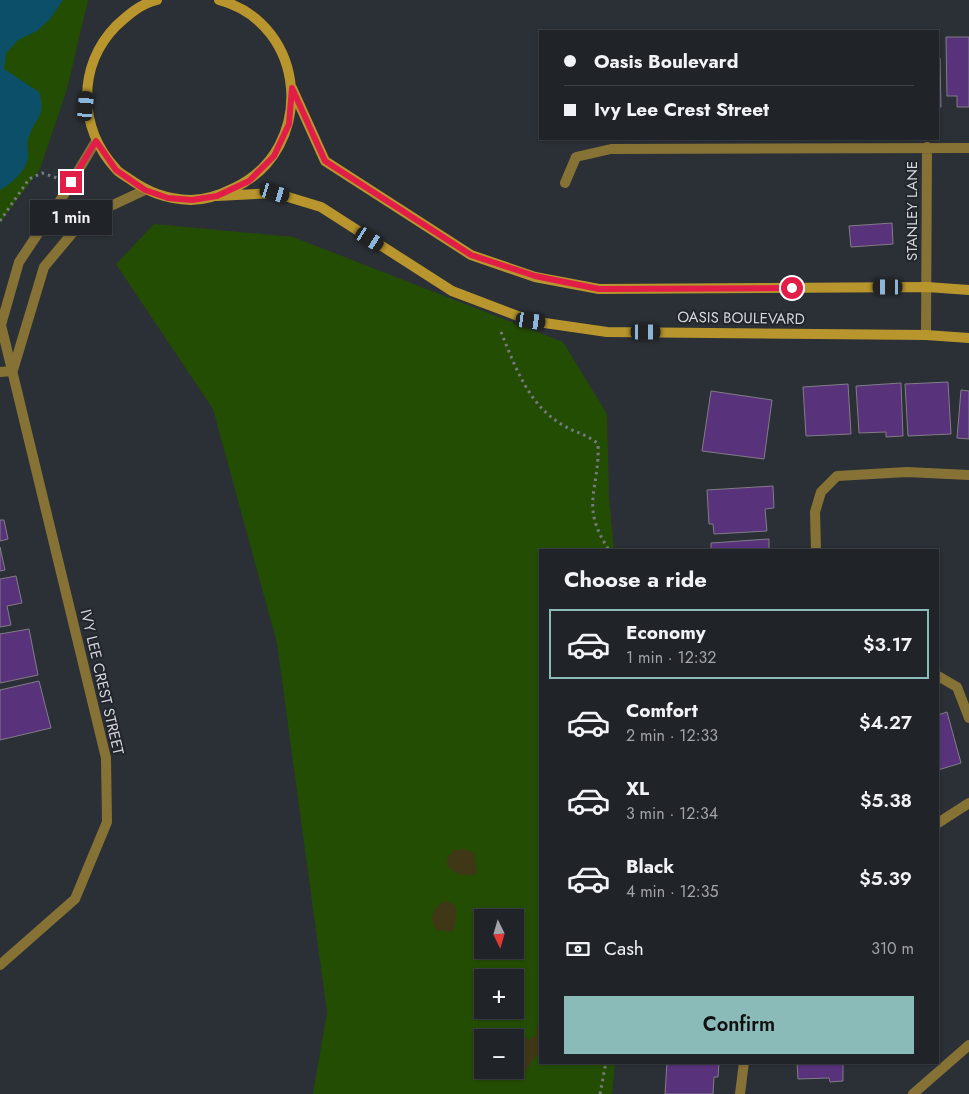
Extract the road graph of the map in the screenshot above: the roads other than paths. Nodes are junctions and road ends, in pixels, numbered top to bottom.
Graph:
1 (133, 0) edge
2 (157, 0) edge
3 (219, 0) edge
4 (130, 13) junction
5 (292, 88) junction
6 (96, 141) junction
7 (927, 147) junction
8 (969, 148) edge
9 (565, 184) dead end
10 (145, 190) junction
11 (217, 196) junction
12 (927, 287) junction
13 (969, 290) edge
14 (926, 335) junction
15 (969, 338) edge
16 (12, 371) junction
17 (0, 372) edge
18 (969, 475) edge
19 (816, 549) edge
20 (939, 677) edge
21 (969, 718) edge
22 (969, 802) edge
23 (939, 822) edge
24 (0, 966) edge
25 (969, 1045) edge
26 (744, 1064) edge
27 (740, 1094) edge
28 (913, 1094) edge

1 - 4 main road
2 - 4 main road, OASIS BOULEVARD
3 - 5 main road, OASIS BOULEVARD
4 - 6 main road, OASIS BOULEVARD
5 - 11 main road, OASIS BOULEVARD
5 - 12 main road, OASIS BOULEVARD
6 - 10 main road, OASIS BOULEVARD
6 - 16 street, IVY LEE CREST STREET
7 - 8 street
7 - 9 street
7 - 12 street, STANLEY LANE
10 - 11 main road, OASIS BOULEVARD
10 - 16 street
11 - 14 main road, OASIS BOULEVARD
12 - 13 main road, OASIS BOULEVARD
12 - 14 street, STANLEY LANE
14 - 15 main road, OASIS BOULEVARD
16 - 17 street
16 - 24 street, IVY LEE CREST STREET
18 - 19 street
20 - 21 street
22 - 23 street
25 - 28 street
26 - 27 street

